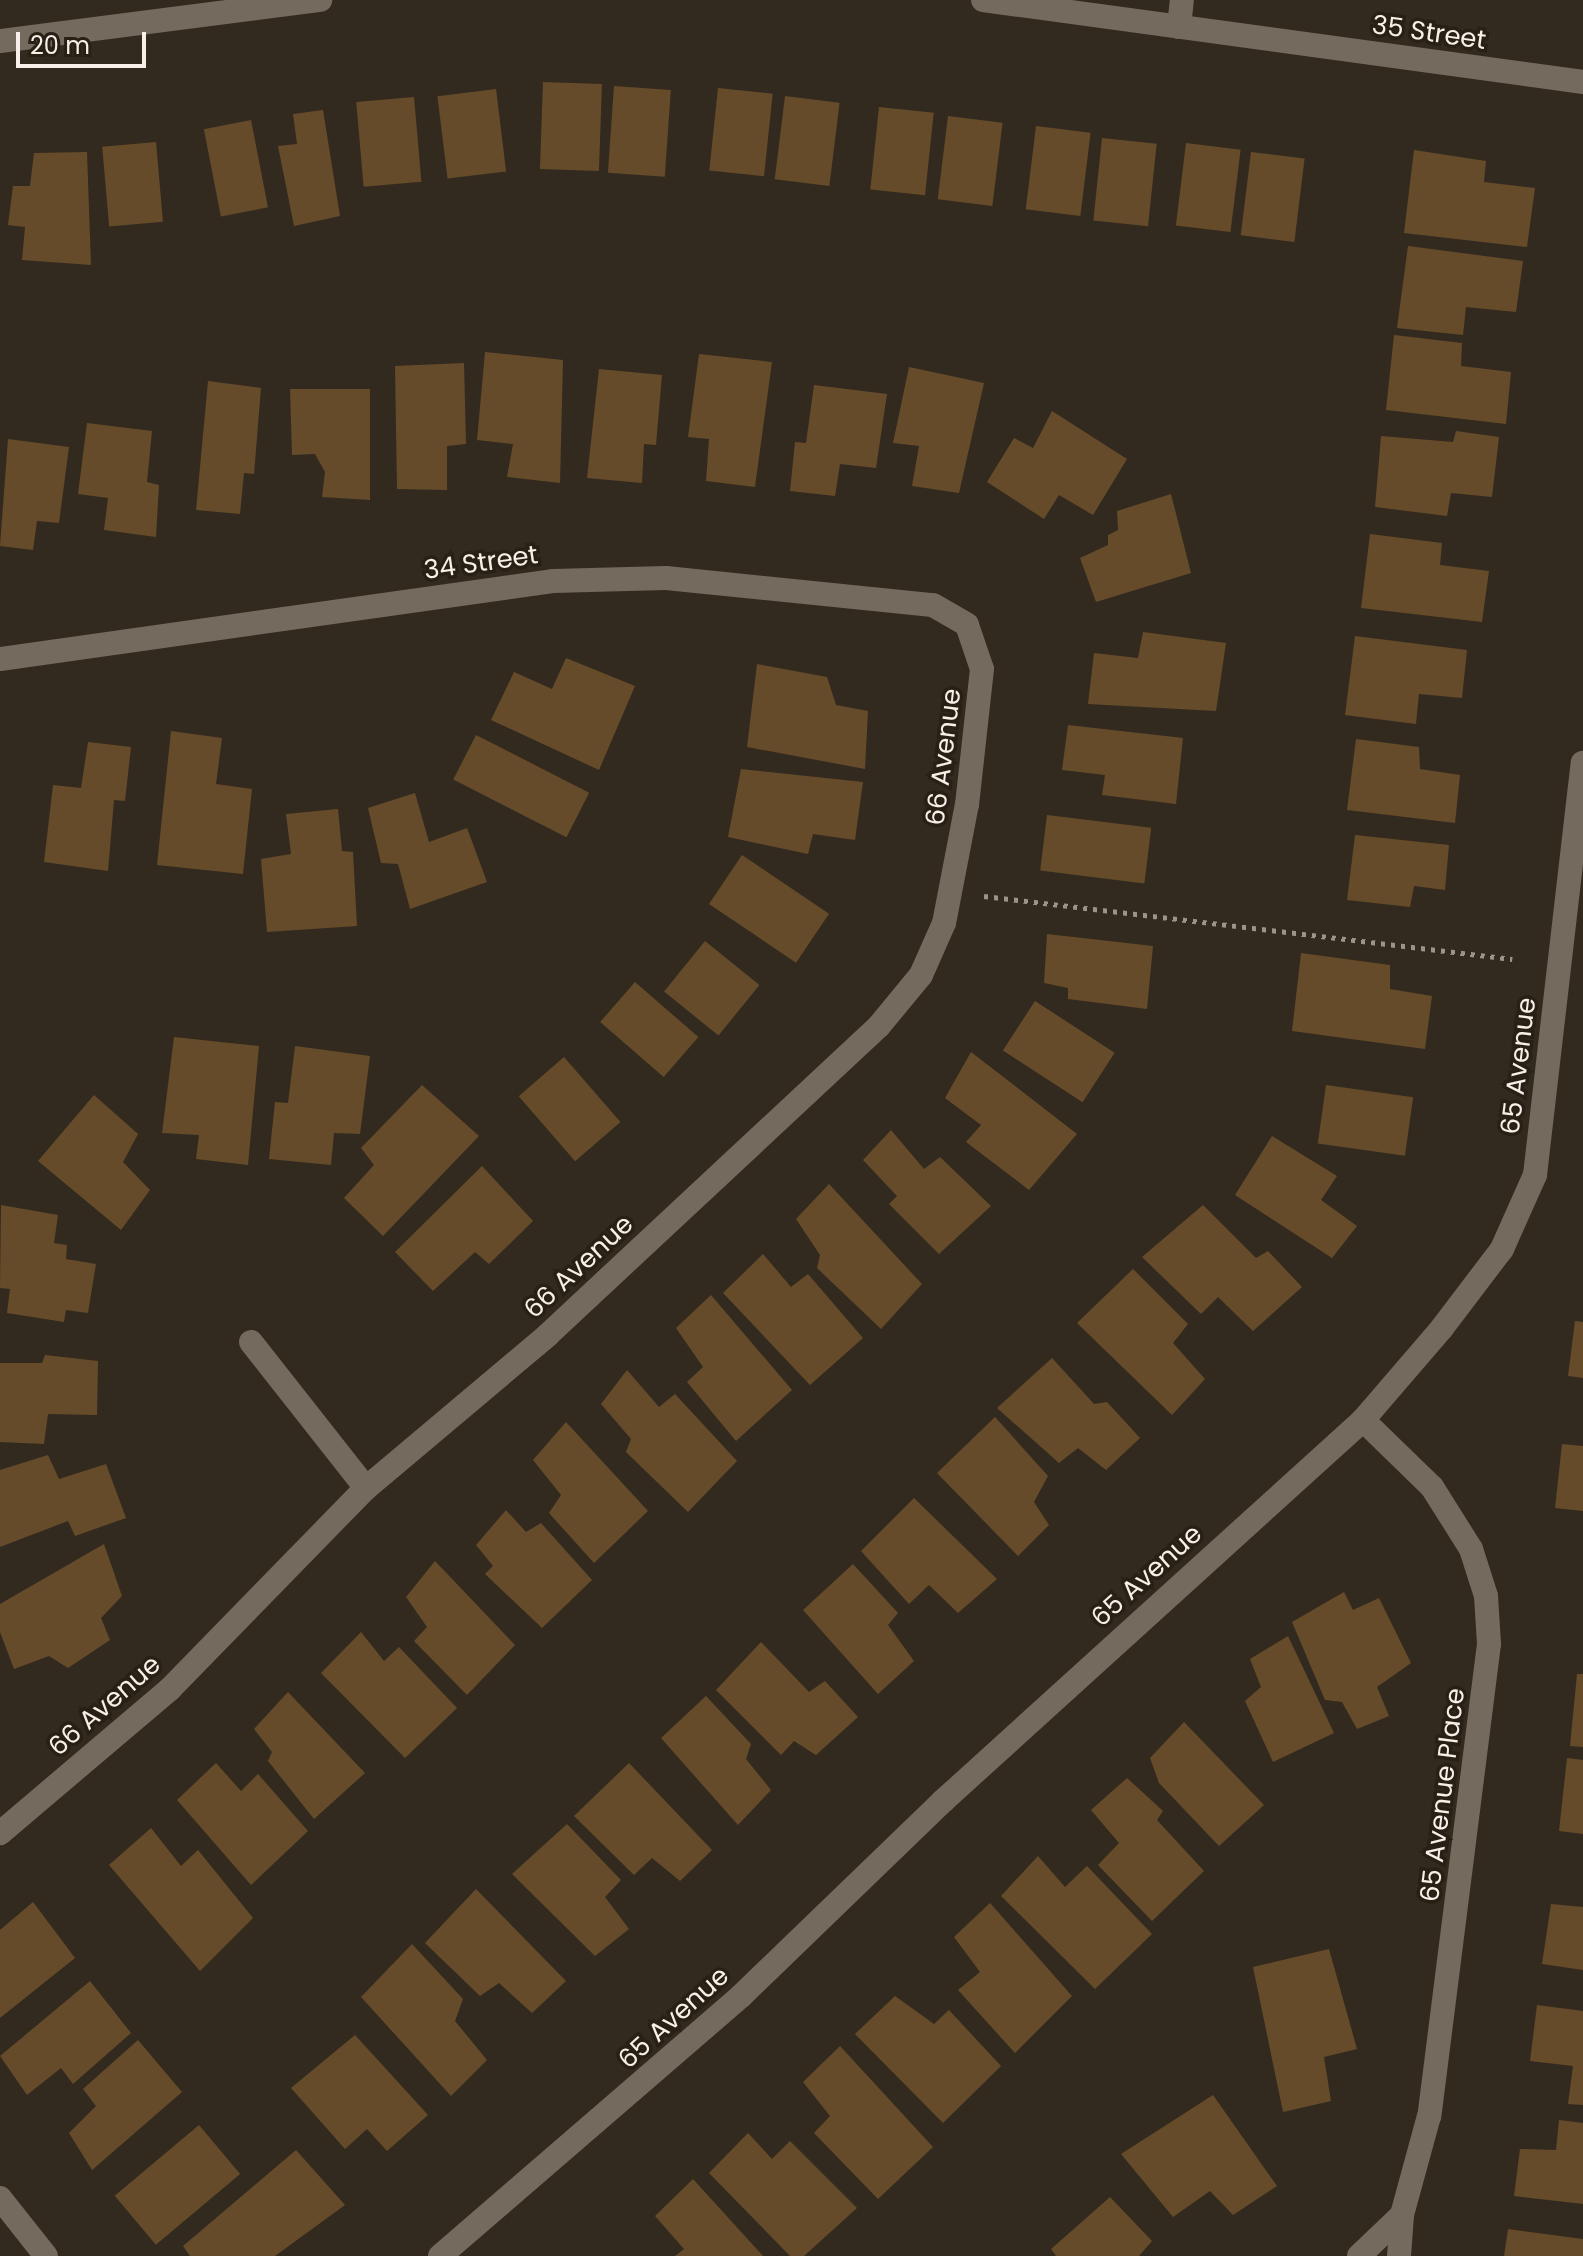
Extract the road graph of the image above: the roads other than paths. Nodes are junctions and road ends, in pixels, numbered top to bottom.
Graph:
1 (320, 0) edge
2 (983, 0) edge
3 (1182, 0) edge
4 (1179, 27) junction
5 (0, 41) edge
6 (1583, 82) edge
7 (967, 625) joint
8 (0, 659) edge
9 (1583, 763) edge
10 (251, 1342) dead end
11 (1363, 1420) junction
12 (366, 1488) junction
13 (0, 1833) edge
14 (0, 2198) edge
15 (1402, 2215) junction
16 (46, 2256) edge
17 (440, 2256) edge
18 (1359, 2256) edge
19 (1399, 2256) edge

1 - 5 street
2 - 4 street, 35 Street
3 - 4 street
4 - 6 street, 35 Street
7 - 8 street, 34 Street
7 - 12 street, 66 Avenue
9 - 11 street, 65 Avenue
10 - 12 street
11 - 15 street, 65 Avenue Place
11 - 17 street, 65 Avenue
12 - 13 street, 66 Avenue
14 - 16 street
15 - 18 street
15 - 19 street, 65 Avenue Place

